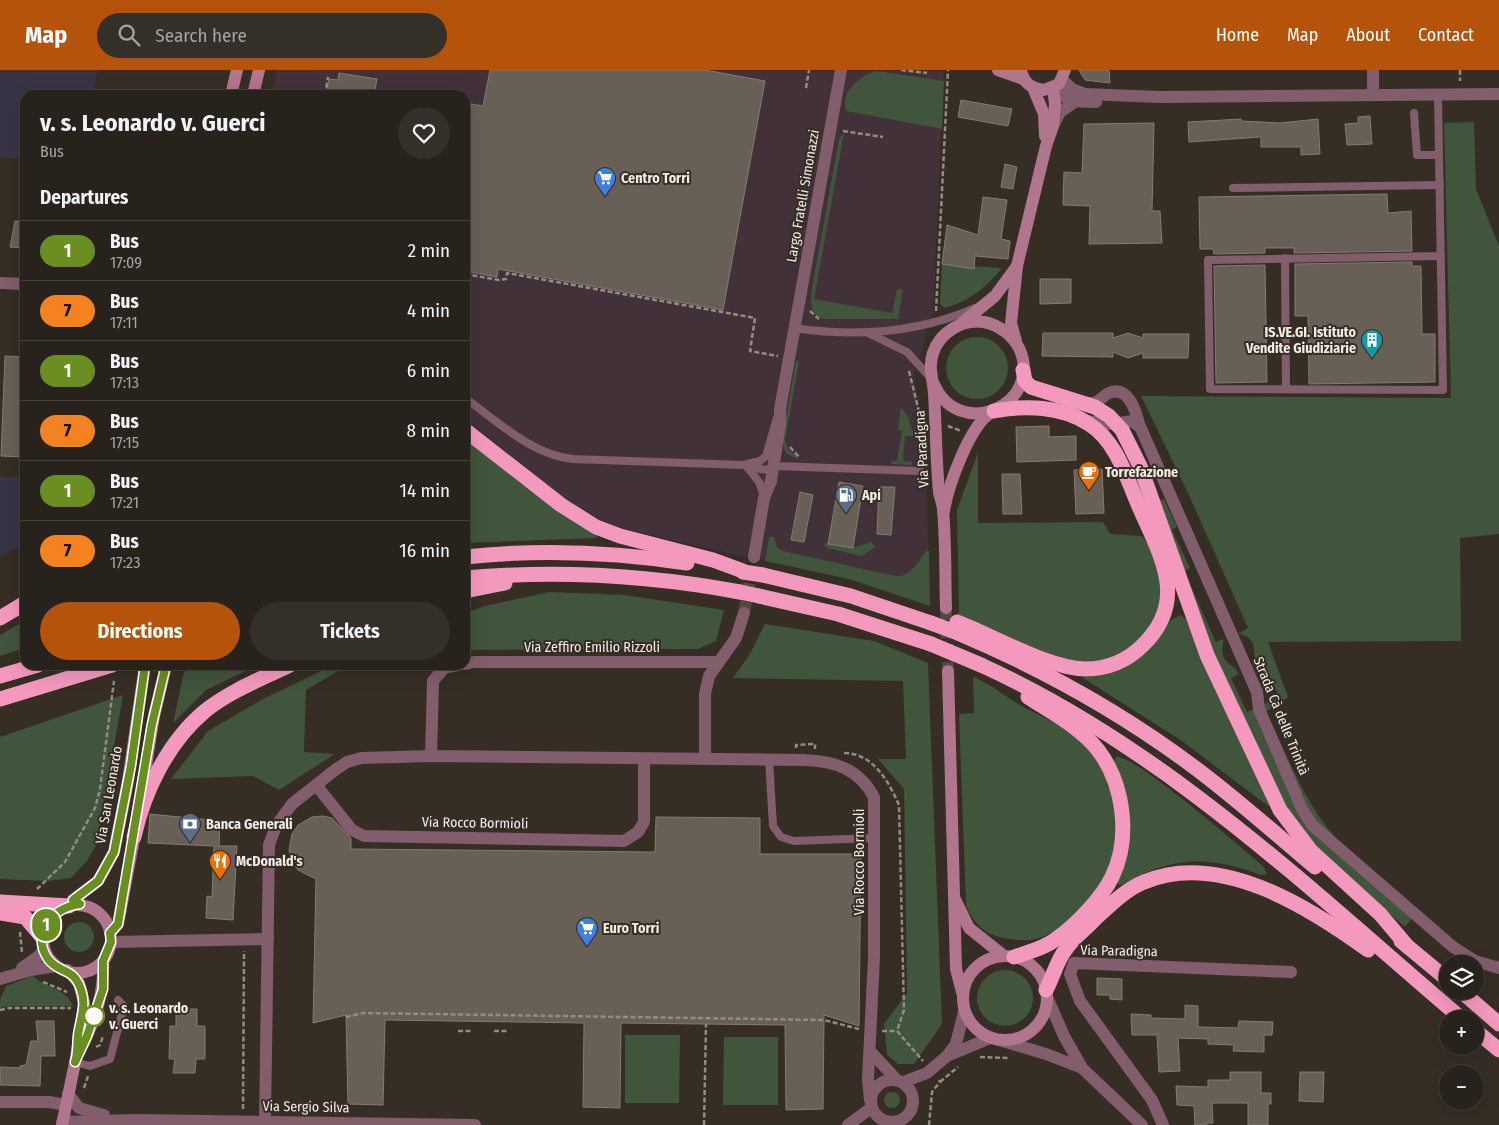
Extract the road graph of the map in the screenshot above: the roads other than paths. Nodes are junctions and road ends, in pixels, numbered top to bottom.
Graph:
1 (237, 70) edge
2 (259, 70) edge
3 (841, 70) edge
4 (998, 70) edge
5 (1373, 70) edge
6 (1022, 74) edge
7 (1060, 79) edge
8 (1033, 88) junction
9 (233, 90) edge
10 (254, 90) edge
11 (1499, 94) edge
12 (1374, 95) junction
13 (1438, 95) junction
14 (1159, 97) junction
15 (1076, 101) junction
16 (1414, 113) dead end
17 (1053, 126) junction
18 (1046, 146) junction
19 (1439, 155) junction
20 (1440, 185) junction
21 (1233, 188) dead end
22 (1441, 256) junction
23 (1285, 258) junction
24 (1017, 266) junction
25 (0, 283) edge
26 (20, 284) edge
27 (992, 299) junction
28 (794, 328) junction
29 (952, 328) junction
30 (866, 333) junction
31 (1018, 348) junction
32 (1023, 370) junction
33 (933, 382) junction
34 (1286, 389) junction
35 (470, 402) edge
36 (1088, 404) junction
37 (780, 409) junction
38 (994, 411) junction
39 (1079, 418) junction
40 (1117, 424) junction
41 (1140, 426) junction
42 (470, 434) edge
43 (745, 467) junction
44 (773, 468) junction
45 (920, 471) dead end
46 (764, 498) junction
47 (943, 514) junction
48 (754, 556) tunnel mouth
49 (470, 557) edge
50 (750, 573) junction
51 (577, 574) junction
52 (470, 578) edge
53 (470, 589) edge
54 (20, 606) edge
55 (946, 608) tunnel mouth
56 (744, 613) tunnel mouth
57 (0, 618) edge
58 (958, 628) junction
59 (719, 662) junction
60 (470, 663) edge
61 (982, 665) junction
62 (21, 670) edge
63 (95, 670) edge
64 (165, 670) edge
65 (281, 670) edge
66 (442, 670) edge
67 (948, 671) tunnel mouth
68 (144, 672) dead end
69 (0, 676) edge
70 (42, 687) junction
71 (0, 699) edge
72 (0, 708) edge
73 (431, 756) junction
74 (644, 759) junction
75 (705, 760) junction
76 (769, 760) junction
77 (316, 785) junction
78 (134, 837) junction
79 (874, 838) junction
80 (954, 894) junction
81 (0, 902) edge
82 (75, 905) junction
83 (0, 913) edge
84 (111, 938) junction
85 (268, 939) junction
86 (43, 943) junction
87 (1408, 947) junction
88 (1009, 956) junction
89 (103, 961) junction
90 (29, 968) junction
91 (61, 968) junction
92 (1499, 968) edge
93 (1291, 972) dead end
94 (1439, 973) edge
95 (0, 978) edge
96 (962, 992) junction
97 (1047, 994) junction
98 (118, 1000) dead end
99 (1471, 1000) edge
100 (1450, 1010) edge
101 (1451, 1010) edge
102 (964, 1012) junction
103 (1499, 1024) edge
104 (1484, 1038) edge
105 (994, 1039) junction
106 (1499, 1050) edge
107 (870, 1051) junction
108 (947, 1056) junction
109 (75, 1062) junction
110 (1082, 1068) junction
111 (927, 1073) junction
112 (900, 1081) junction
113 (67, 1099) junction
114 (0, 1102) edge
115 (871, 1104) junction
116 (912, 1107) junction
117 (136, 1120) junction
118 (265, 1122) junction
119 (62, 1123) edge
120 (884, 1123) edge
121 (475, 1125) edge
122 (848, 1125) edge
123 (1142, 1125) edge
124 (1163, 1125) edge

1 - 9 street
2 - 10 street
3 - 28 street, Largo Fratelli Simonazzi
4 - 6 street
5 - 12 street
6 - 8 street, Via Paradigna
7 - 8 street
7 - 14 street
7 - 15 street
7 - 17 street, Via Paradigna
8 - 18 street, Via Paradigna
11 - 13 street
12 - 13 street
12 - 14 street
13 - 19 lane
14 - 15 street
15 - 17 street, Via Paradigna
16 - 19 lane
17 - 18 street, Via Paradigna
18 - 24 street, Via Paradigna
19 - 20 lane
20 - 21 lane
20 - 22 lane
22 - 23 lane
22 - 34 lane
23 - 34 lane
23 - 34 lane
24 - 27 street, Via Paradigna
24 - 31 street, Via Paradigna
25 - 26 street
27 - 29 street, Via Paradigna
27 - 30 lane
28 - 30 lane
28 - 37 street, Largo Fratelli Simonazzi
29 - 31 street
29 - 33 street, Via Paradigna
30 - 33 lane
31 - 32 street, Via Paradigna
32 - 36 highway
32 - 38 street, Via Paradigna
33 - 38 street, Via Paradigna
33 - 47 street, Via Paradigna
35 - 43 lane
36 - 40 highway
36 - 41 street, Strada Cà delle Trinità
37 - 43 lane
37 - 44 street, Largo Fratelli Simonazzi
38 - 39 highway
38 - 47 street, Via Paradigna
39 - 40 street
39 - 58 highway
40 - 41 street
40 - 87 highway
41 - 92 street, Strada Cà delle Trinità
42 - 50 highway
43 - 44 lane
43 - 46 lane
44 - 45 lane
44 - 46 street, Largo Fratelli Simonazzi
46 - 48 street, Largo Fratelli Simonazzi
47 - 55 street, Via Paradigna
49 - 50 highway
50 - 58 highway, bridge
51 - 52 highway
51 - 53 highway
51 - 61 highway, bridge
54 - 57 highway
56 - 59 street
58 - 87 highway
59 - 60 street, Via Zeffiro Emilio Rizzoli
59 - 75 street
61 - 88 highway
61 - 101 highway
62 - 69 highway
63 - 70 highway
64 - 78 street
65 - 78 highway
66 - 73 street
67 - 80 street
68 - 82 street, Via San Leonardo
70 - 71 highway
70 - 72 highway
73 - 74 street, Via Rocco Bormioli
73 - 77 street, Via Rocco Bormioli
74 - 75 street, Via Rocco Bormioli
74 - 77 street, Via Rocco Bormioli
75 - 76 street, Via Rocco Bormioli
76 - 79 street, Via Rocco Bormioli
76 - 79 lane
77 - 85 street, Via Rocco Bormioli
78 - 84 street
79 - 107 street, Via Rocco Bormioli
80 - 88 street
80 - 96 street
81 - 82 highway
82 - 84 street
82 - 86 street
83 - 86 highway
84 - 85 street
84 - 89 street
85 - 118 street, Via Rocco Bormioli
86 - 90 street
86 - 91 street
87 - 94 highway
88 - 96 street
88 - 97 street
89 - 91 street
89 - 109 street
90 - 91 street
90 - 95 street
91 - 109 street
93 - 124 street, Via Paradigna
96 - 102 street
97 - 100 highway
97 - 105 street
97 - 110 street
98 - 109 lane
99 - 103 highway
102 - 105 street
102 - 108 street
104 - 106 highway
105 - 108 street
105 - 110 street
107 - 112 street
107 - 115 street, Via Rocco Bormioli
108 - 111 street
109 - 113 street
110 - 123 street
111 - 112 street
111 - 116 street
112 - 115 street
112 - 116 street
113 - 114 street
113 - 117 street, Via Sergio Silva
113 - 119 street
115 - 120 street
115 - 122 street
116 - 120 street
117 - 118 street, Via Sergio Silva
117 - 119 street, Via Sergio Silva
118 - 121 street, Via Sergio Silva

